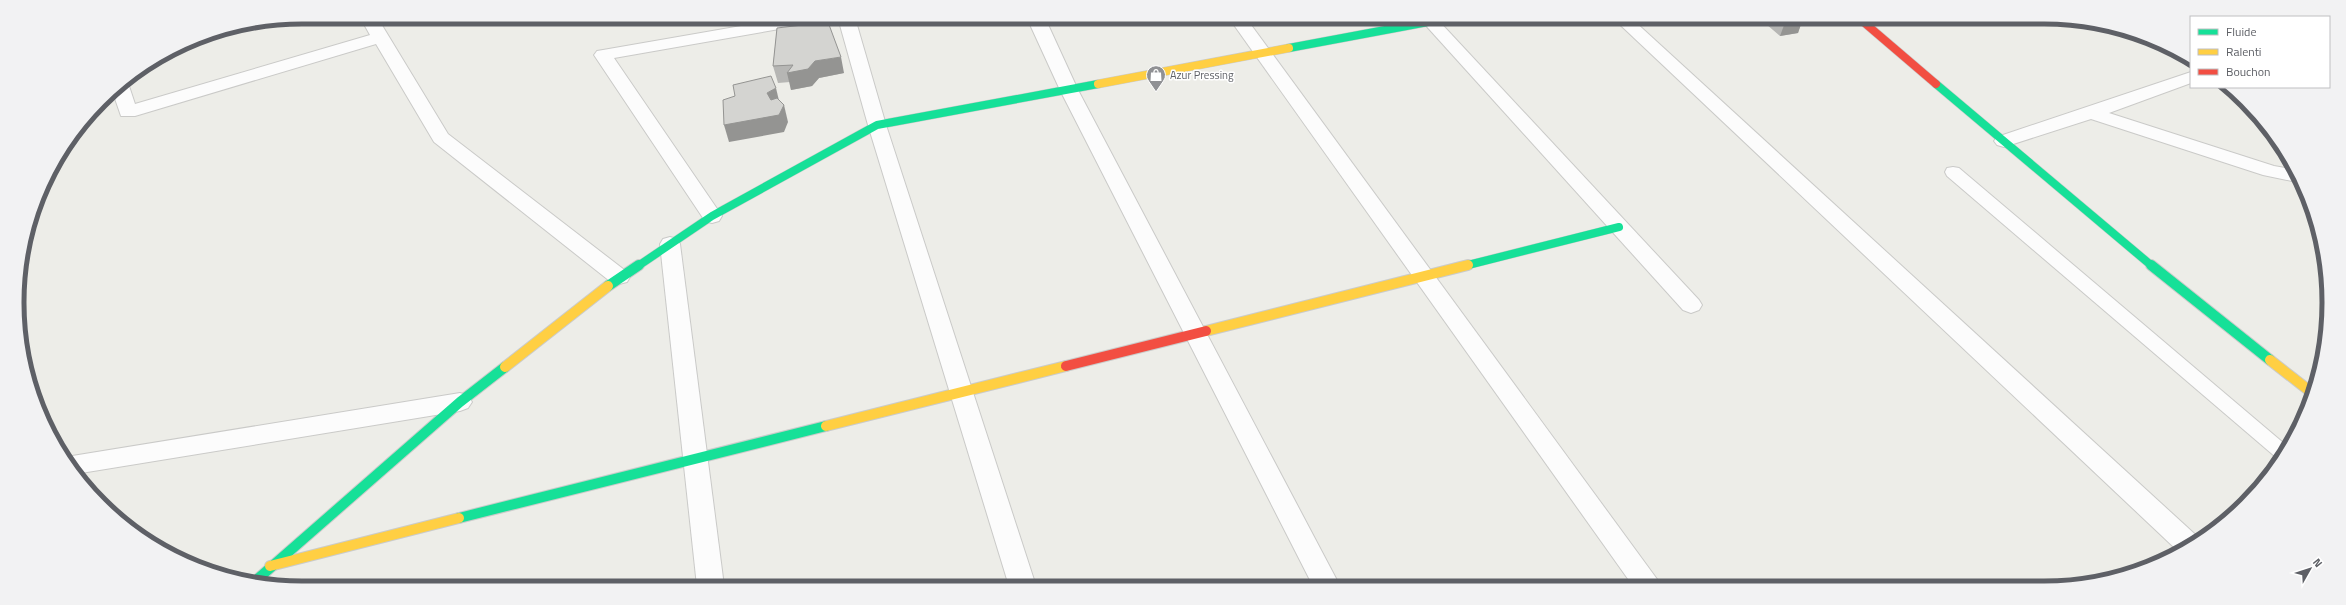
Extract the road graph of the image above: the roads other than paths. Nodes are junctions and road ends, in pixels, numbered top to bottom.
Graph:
1 (372, 24) edge
2 (780, 24) edge
3 (848, 24) edge
4 (1039, 24) edge
5 (1241, 24) edge
6 (1409, 24) edge
7 (1438, 24) edge
8 (1627, 24) edge
9 (1866, 24) edge
10 (380, 38) junction
11 (1262, 53) junction
12 (2190, 77) edge
13 (1069, 90) junction
14 (122, 91) edge
15 (2091, 113) junction
16 (877, 125) junction
17 (2004, 141) junction
18 (1953, 172) dead end
19 (2291, 175) edge
20 (712, 216) junction
21 (1619, 226) junction
22 (670, 244) junction
23 (1424, 276) junction
24 (620, 277) junction
25 (1691, 305) dead end
26 (1196, 333) junction
27 (2308, 390) edge
28 (962, 392) junction
29 (460, 402) junction
30 (2279, 451) edge
31 (696, 459) junction
32 (77, 465) edge
33 (2186, 542) edge
34 (270, 566) junction
35 (258, 578) edge
36 (710, 581) edge
37 (1021, 581) edge
38 (1324, 581) edge
39 (1645, 581) edge

1 - 10 street
2 - 20 street
3 - 16 street
4 - 13 street
5 - 11 street
6 - 11 street
7 - 21 street
8 - 33 street
9 - 17 street
10 - 14 street
10 - 24 street
11 - 13 street
11 - 23 street
12 - 15 street
13 - 16 street
13 - 26 street
15 - 17 street
15 - 19 street
16 - 20 street
16 - 28 street
17 - 27 street
18 - 30 lane
20 - 22 street
21 - 23 street
21 - 25 street
22 - 24 street
22 - 31 street
23 - 26 street
23 - 39 street
24 - 29 street
26 - 28 street
26 - 38 street
28 - 31 street
28 - 37 street
29 - 32 street
29 - 34 street
31 - 34 street
31 - 36 street
34 - 35 street

